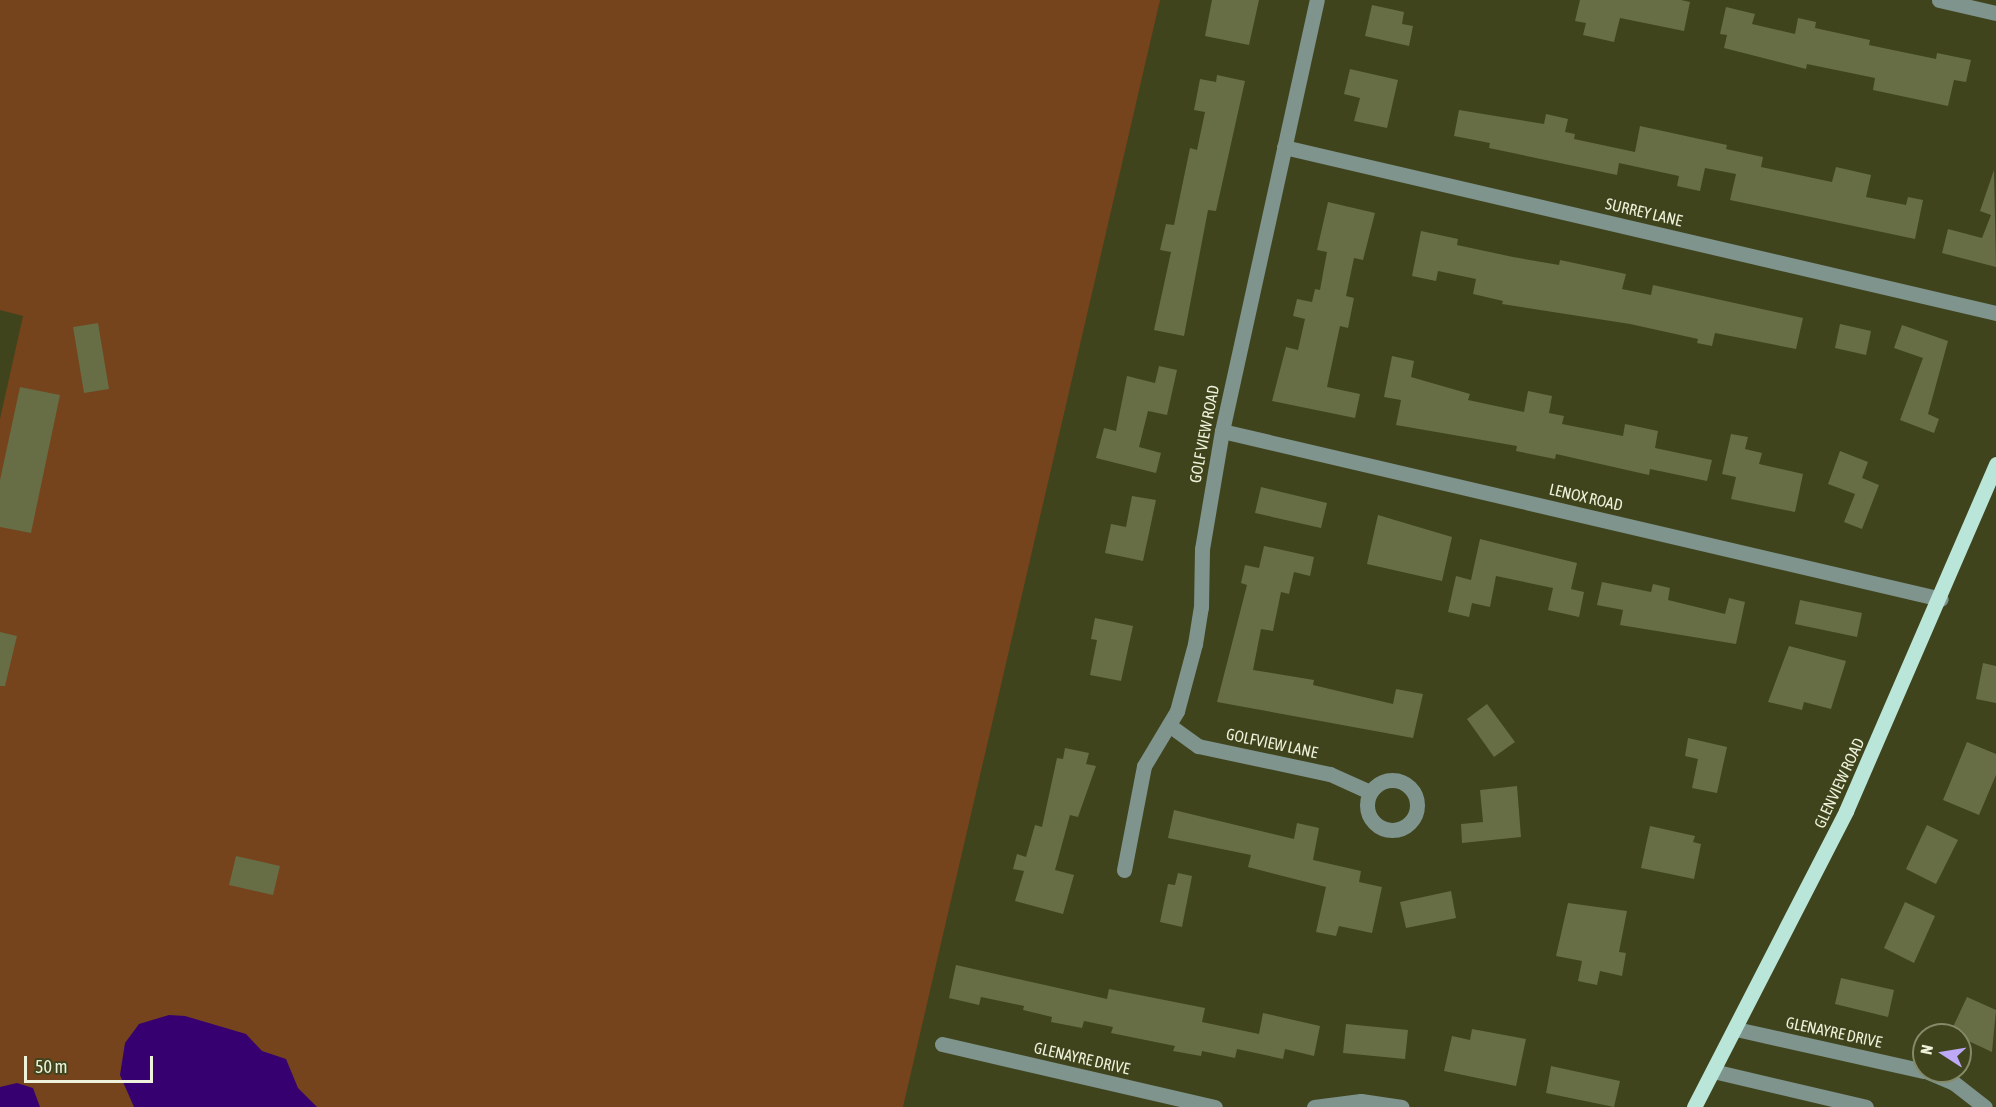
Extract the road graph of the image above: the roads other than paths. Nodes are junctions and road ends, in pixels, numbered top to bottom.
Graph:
1 (1317, 0) edge
2 (1939, 0) edge
3 (1996, 13) edge
4 (1284, 147) junction
5 (1996, 313) edge
6 (1222, 431) junction
7 (1996, 464) edge
8 (1941, 598) junction
9 (1169, 725) junction
10 (1370, 792) dead end
11 (1124, 870) dead end
12 (1737, 1029) junction
13 (942, 1044) dead end
14 (1912, 1068) edge
15 (1713, 1071) junction
16 (1954, 1083) edge
17 (1215, 1107) edge
18 (1314, 1107) edge
19 (1402, 1107) edge
20 (1694, 1107) edge
21 (1866, 1107) edge
22 (1985, 1107) edge

1 - 4 street, GOLF VIEW ROAD
2 - 3 street
4 - 5 street, SURREY LANE
4 - 6 street, GOLF VIEW ROAD
6 - 8 street, LENOX ROAD
6 - 9 street, GOLF VIEW ROAD
7 - 8 main road, GLENVIEW ROAD
8 - 12 main road, GLENVIEW ROAD
9 - 10 street, GOLFVIEW LANE
9 - 11 street, GOLF VIEW ROAD
12 - 14 street, GLENAYRE DRIVE
12 - 15 main road, GLENVIEW ROAD
13 - 17 street, GLENAYRE DRIVE
15 - 20 main road, GLENVIEW ROAD
15 - 21 street
16 - 22 street, GLENAYRE DRIVE
18 - 19 street

